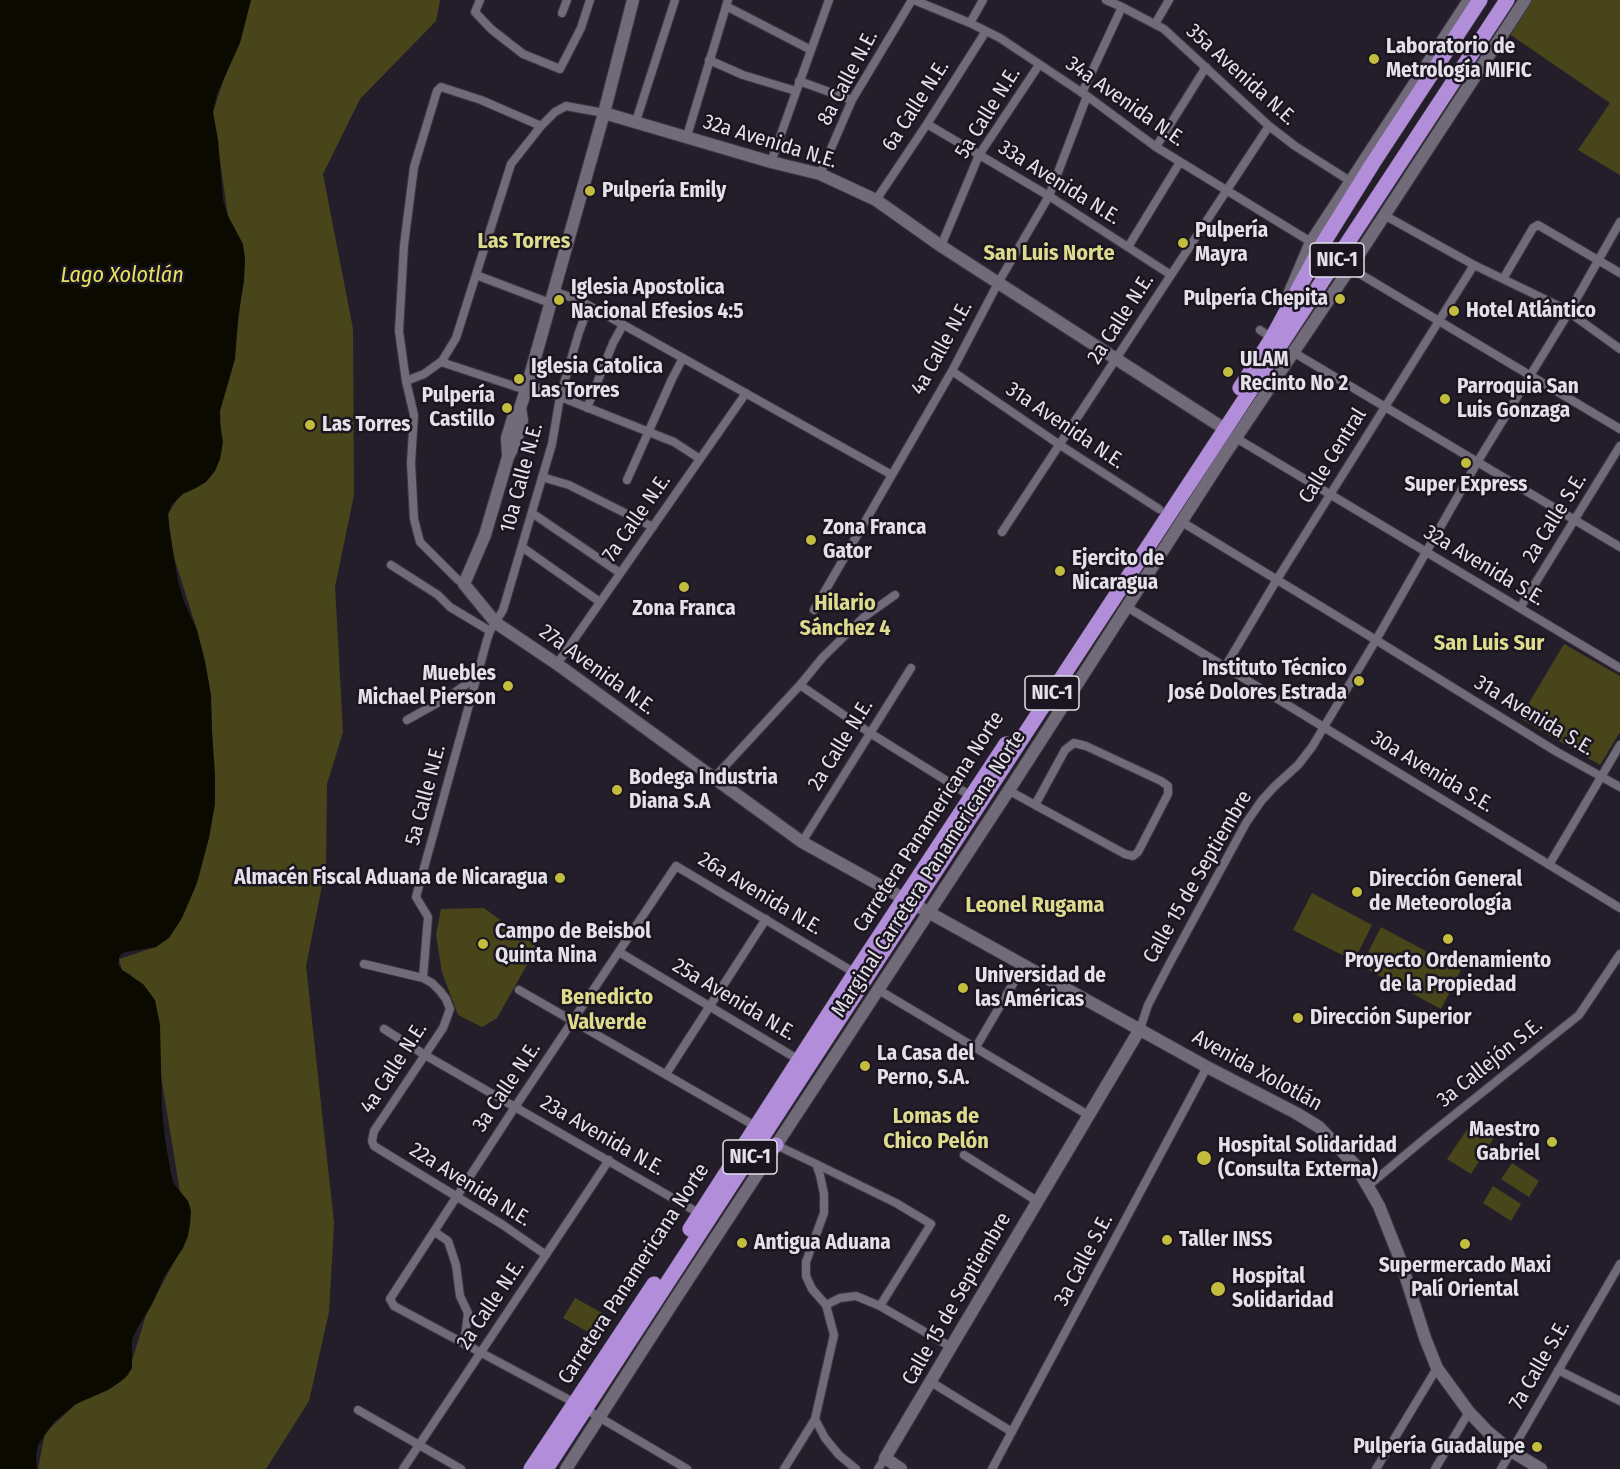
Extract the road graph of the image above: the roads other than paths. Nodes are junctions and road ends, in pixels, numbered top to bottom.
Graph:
1 (480, 0) edge
2 (567, 0) edge
3 (590, 0) edge
4 (633, 0) edge
5 (675, 0) edge
6 (829, 0) edge
7 (913, 0) edge
8 (983, 0) edge
9 (1106, 0) edge
10 (1169, 0) edge
11 (1469, 0) edge
12 (1480, 0) edge
13 (1507, 0) edge
14 (1525, 0) edge
15 (727, 3) edge
16 (1122, 7) junction
17 (562, 14) dead end
18 (970, 23) junction
19 (1155, 24) junction
20 (986, 31) junction
21 (811, 50) junction
22 (709, 60) junction
23 (1039, 65) junction
24 (1206, 67) junction
25 (800, 81) junction
26 (796, 91) junction
27 (1085, 95) junction
28 (852, 100) junction
29 (604, 112) junction
30 (636, 121) junction
31 (927, 124) junction
32 (541, 126) junction
33 (1269, 126) junction
34 (687, 136) junction
35 (1156, 147) junction
36 (980, 155) junction
37 (771, 162) junction
38 (1180, 162) junction
39 (820, 174) junction
40 (1350, 181) junction
41 (1226, 191) junction
42 (1049, 196) junction
43 (876, 200) junction
44 (1384, 215) junction
45 (1620, 222) edge
46 (1311, 242) junction
47 (940, 246) junction
48 (1128, 247) junction
49 (1598, 260) junction
50 (1474, 265) junction
51 (1350, 268) junction
52 (1620, 273) edge
53 (476, 275) junction
54 (1171, 275) junction
55 (1503, 279) junction
56 (998, 283) junction
57 (552, 297) junction
58 (589, 306) junction
59 (1569, 312) junction
60 (1440, 320) junction
61 (623, 325) junction
62 (1266, 334) junction
63 (1619, 345) edge
64 (1293, 352) junction
65 (683, 358) junction
66 (1116, 360) junction
67 (441, 362) junction
68 (952, 371) junction
69 (1530, 375) junction
70 (406, 381) junction
71 (527, 387) junction
72 (746, 393) junction
73 (560, 397) junction
74 (1385, 406) junction
75 (586, 408) junction
76 (1217, 424) junction
77 (1620, 429) edge
78 (648, 432) junction
79 (1236, 438) junction
80 (1060, 445) junction
81 (1620, 446) edge
82 (1224, 457) junction
83 (700, 459) junction
84 (1478, 461) junction
85 (892, 474) junction
86 (542, 477) junction
87 (627, 480) dead end
88 (1190, 482) junction
89 (1330, 495) junction
90 (1160, 509) junction
91 (532, 513) junction
92 (1575, 520) junction
93 (1182, 522) junction
94 (653, 527) junction
95 (1002, 532) dead end
96 (522, 547) junction
97 (1620, 547) edge
98 (1426, 552) junction
99 (391, 565) dead end
100 (620, 573) junction
101 (1276, 581) junction
102 (464, 584) junction
103 (895, 595) dead end
104 (600, 602) junction
105 (1130, 603) junction
106 (1520, 608) junction
107 (814, 610) dead end
108 (493, 627) junction
109 (1376, 640) junction
110 (557, 664) junction
111 (1225, 667) junction
112 (912, 668) dead end
113 (1620, 668) edge
114 (476, 677) junction
115 (800, 685) junction
116 (407, 720) dead end
117 (1324, 727) junction
118 (870, 733) junction
119 (1620, 746) edge
120 (1602, 777) junction
121 (713, 779) junction
122 (1620, 787) edge
123 (1008, 790) junction
124 (971, 796) junction
125 (1035, 805) junction
126 (802, 842) junction
127 (1549, 865) junction
128 (676, 866) joint
129 (915, 905) junction
130 (1620, 908) edge
131 (766, 920) junction
132 (619, 952) junction
133 (1620, 954) edge
134 (364, 964) dead end
135 (1024, 965) junction
136 (855, 973) junction
137 (423, 978) junction
138 (877, 989) junction
139 (519, 990) dead end
140 (709, 1007) junction
141 (574, 1020) junction
142 (384, 1029) dead end
143 (1140, 1029) junction
144 (976, 1047) junction
145 (425, 1055) junction
146 (799, 1060) junction
147 (1207, 1067) junction
148 (666, 1074) junction
149 (515, 1107) junction
150 (1088, 1115) junction
151 (755, 1126) junction
152 (776, 1144) junction
153 (374, 1146) joint
154 (964, 1155) dead end
155 (609, 1160) junction
156 (816, 1164) junction
157 (1368, 1186) junction
158 (457, 1198) junction
159 (1037, 1201) junction
160 (705, 1216) junction
161 (435, 1232) junction
162 (546, 1255) junction
163 (1620, 1264) edge
164 (826, 1305) junction
165 (880, 1306) junction
166 (464, 1344) junction
167 (951, 1347) junction
168 (482, 1353) junction
169 (1437, 1368) junction
170 (1558, 1370) junction
171 (931, 1382) junction
172 (1620, 1401) edge
173 (580, 1406) junction
174 (358, 1410) dead end
175 (1469, 1412) junction
176 (600, 1418) junction
177 (815, 1419) junction
178 (1012, 1432) junction
179 (419, 1445) junction
180 (1512, 1451) junction
181 (881, 1464) edge
182 (403, 1469) edge
183 (461, 1469) edge
184 (531, 1469) edge
185 (546, 1469) edge
186 (566, 1469) edge
187 (687, 1469) edge
188 (784, 1469) edge
189 (856, 1469) edge
190 (902, 1469) edge
191 (992, 1469) edge
192 (1376, 1469) edge
193 (1435, 1469) edge
194 (1501, 1469) edge
195 (1541, 1469) edge

1 - 3 street
2 - 17 street
4 - 29 street
5 - 30 street
6 - 21 street
7 - 18 street, 34a Avenida N.E.
7 - 28 street, 8a Calle N.E.
8 - 18 street
9 - 16 street, 35a Avenida N.E.
10 - 19 street
11 - 40 street
12 - 62 highway, Carretera Panamericana Norte / NIC-1
13 - 88 highway, Carretera Panamericana Norte / NIC-1
14 - 44 street, Marginal Carretera Panamericana Norte
15 - 21 street
15 - 22 street
16 - 19 street, 35a Avenida N.E.
16 - 27 street, 4a Calle N.E.
18 - 20 street, 34a Avenida N.E.
19 - 24 street, 35a Avenida N.E.
20 - 23 street, 34a Avenida N.E.
20 - 31 street, 6a Calle N.E.
21 - 25 street
22 - 26 street
22 - 34 street
23 - 27 street, 34a Avenida N.E.
23 - 36 street, 5a Calle N.E.
24 - 33 street, 35a Avenida N.E.
24 - 35 street
25 - 26 street
25 - 28 street
26 - 37 street
27 - 35 street, 34a Avenida N.E.
27 - 42 street, 4a Calle N.E.
28 - 39 street, 8a Calle N.E.
29 - 30 street, 32a Avenida N.E.
29 - 32 street
29 - 57 street
30 - 34 street, 32a Avenida N.E.
31 - 36 street, 33a Avenida N.E.
31 - 43 street, 6a Calle N.E.
32 - 53 street
32 - 70 street, 27a Avenida N.E.
33 - 40 street, 35a Avenida N.E.
33 - 41 street, 2a Calle N.E.
34 - 37 street, 32a Avenida N.E.
35 - 38 street, 34a Avenida N.E.
36 - 42 street, 33a Avenida N.E.
36 - 47 street, 5a Calle N.E.
37 - 39 street, 32a Avenida N.E.
38 - 41 street, 34a Avenida N.E.
38 - 48 street
39 - 43 street, 32a Avenida N.E.
40 - 46 street
41 - 46 street, 34a Avenida N.E.
41 - 54 street, 2a Calle N.E.
42 - 48 street, 33a Avenida N.E.
42 - 56 street, 4a Calle N.E.
43 - 47 street, 32a Avenida N.E.
44 - 50 street
44 - 51 street, Marginal Carretera Panamericana Norte
45 - 49 street, Calle 15 de Septiembre
46 - 62 street, NIC-1
47 - 56 street, 32a Avenida N.E.
48 - 54 street, 33a Avenida N.E.
49 - 52 street
49 - 55 street
49 - 59 street, Calle 15 de Septiembre
50 - 55 street
50 - 60 street, Calle Central
51 - 60 street
51 - 64 street, Marginal Carretera Panamericana Norte
53 - 57 street
53 - 67 street
54 - 66 street, 2a Calle N.E.
55 - 59 street
56 - 66 street, 32a Avenida N.E.
56 - 68 street, 4a Calle N.E.
57 - 58 street
57 - 71 street
58 - 61 street
58 - 73 street, 10a Calle N.E.
59 - 63 street
59 - 69 street, Calle 15 de Septiembre
60 - 69 street
60 - 74 street, Calle Central
61 - 65 street
61 - 75 street
62 - 76 highway, Carretera Panamericana Norte / NIC-1
64 - 74 street
64 - 79 street, Marginal Carretera Panamericana Norte
65 - 72 street
65 - 78 street
66 - 76 street, 32a Avenida N.E.
66 - 80 street, 2a Calle N.E.
67 - 70 street
67 - 71 street
68 - 80 street, 31a Avenida N.E.
68 - 85 street, 4a Calle N.E.
69 - 77 street
69 - 84 street, Calle 15 de Septiembre
70 - 102 street, 27a Avenida N.E.
71 - 73 street
71 - 102 street
72 - 83 street, 7a Calle N.E.
72 - 85 street
73 - 75 street
73 - 86 street, 10a Calle N.E.
74 - 84 street
74 - 89 street, Calle Central
75 - 78 street
76 - 90 highway, Carretera Panamericana Norte / NIC-1
78 - 83 street
78 - 87 street
79 - 82 street, Marginal Carretera Panamericana Norte
79 - 89 street
80 - 90 street, 31a Avenida N.E.
80 - 95 street, 2a Calle N.E.
81 - 92 street, 2a Calle S.E.
82 - 88 street
82 - 93 street, Marginal Carretera Panamericana Norte
83 - 94 street, 7a Calle N.E.
84 - 92 street
84 - 98 street, Calle 15 de Septiembre
85 - 107 street, 4a Calle N.E.
86 - 91 street, 10a Calle N.E.
86 - 94 street
88 - 129 highway, Carretera Panamericana Norte / NIC-1
89 - 98 street, 32a Avenida S.E.
89 - 101 street, Calle Central
90 - 124 highway, Carretera Panamericana Norte / NIC-1
91 - 96 street, 10a Calle N.E.
91 - 100 street
92 - 97 street
92 - 106 street, 2a Calle S.E.
93 - 101 street
93 - 105 street, Marginal Carretera Panamericana Norte
94 - 100 street, 7a Calle N.E.
96 - 104 street
96 - 108 street, 10a Calle N.E.
98 - 106 street, 32a Avenida S.E.
98 - 109 street, Calle 15 de Septiembre
99 - 108 street
100 - 104 street, 7a Calle N.E.
101 - 109 street, 31a Avenida S.E.
101 - 111 street, Calle Central
102 - 108 street, 27a Avenida N.E.
103 - 115 street
104 - 110 street, 7a Calle N.E.
105 - 111 street, 30a Avenida S.E.
105 - 123 street, Marginal Carretera Panamericana Norte
106 - 113 street, 32a Avenida S.E.
108 - 110 street, 27a Avenida N.E.
108 - 114 street, 5a Calle N.E.
109 - 117 street, Calle 15 de Septiembre
109 - 120 street, 31a Avenida S.E.
110 - 121 street, 27a Avenida N.E.
111 - 117 street, 30a Avenida S.E.
112 - 118 street, 2a Calle N.E.
114 - 116 street
114 - 137 street, 5a Calle N.E.
115 - 118 street
115 - 121 street
117 - 127 street, 30a Avenida S.E.
117 - 143 street, Calle 15 de Septiembre
118 - 124 street
118 - 126 street, 2a Calle N.E.
119 - 120 street
120 - 122 street, 31a Avenida S.E.
120 - 127 street
121 - 126 street, 27a Avenida N.E.
123 - 125 street
123 - 129 street, Marginal Carretera Panamericana Norte
124 - 129 highway, Carretera Panamericana Norte / NIC-1
125 - 125 street
126 - 129 street, 27a Avenida N.E.
127 - 130 street, 30a Avenida S.E.
128 - 131 street, 26a Avenida N.E.
128 - 132 street, 3a Calle N.E.
129 - 135 street, Avenida Xolotlán
129 - 136 highway, Carretera Panamericana Norte / NIC-1
129 - 138 street, Marginal Carretera Panamericana Norte
129 - 160 highway, Carretera Panamericana Norte / NIC-1
131 - 136 street, 26a Avenida N.E.
131 - 140 street
132 - 140 street, 25a Avenida N.E.
132 - 141 street, 3a Calle N.E.
133 - 157 street, 3a Callejón S.E.
134 - 137 street
135 - 143 street, Avenida Xolotlán
135 - 144 street
136 - 146 highway, Carretera Panamericana Norte / NIC-1
137 - 145 street, 4a Calle N.E.
138 - 144 street
138 - 152 street, Marginal Carretera Panamericana Norte
139 - 141 street
140 - 146 street, 25a Avenida N.E.
140 - 148 street
141 - 148 street
141 - 149 street, 3a Calle N.E.
142 - 145 street, 23a Avenida N.E.
143 - 147 street, Avenida Xolotlán
143 - 150 street, Calle 15 de Septiembre
144 - 150 street
145 - 149 street, 23a Avenida N.E.
145 - 153 street, 4a Calle N.E.
146 - 151 highway, Carretera Panamericana Norte / NIC-1
147 - 157 street, Avenida Xolotlán
147 - 178 street, 3a Calle S.E.
148 - 151 street
149 - 155 street, 23a Avenida N.E.
149 - 158 street, 3a Calle N.E.
150 - 159 street, Calle 15 de Septiembre
151 - 160 highway, Carretera Panamericana Norte / NIC-1
152 - 156 street
152 - 160 highway
152 - 176 street, Marginal Carretera Panamericana Norte
153 - 158 street, 22a Avenida N.E.
154 - 159 street
155 - 160 street, 23a Avenida N.E.
155 - 162 street, 2a Calle N.E.
156 - 164 street
156 - 165 street
157 - 169 street, Avenida Xolotlán
158 - 161 street, 3a Calle N.E.
158 - 162 street, 22a Avenida N.E.
159 - 167 street, Calle 15 de Septiembre
160 - 173 highway, Carretera Panamericana Norte / NIC-1
160 - 173 highway, Carretera Panamericana Norte / NIC-1
161 - 166 street
161 - 166 street, 3a Calle N.E.
162 - 168 street, 2a Calle N.E.
163 - 170 street, 7a Calle S.E.
164 - 165 street
164 - 177 street
165 - 167 street
166 - 168 street
167 - 171 street, Calle 15 de Septiembre
168 - 173 street
168 - 179 street, 2a Calle N.E.
169 - 175 street, Avenida Xolotlán
169 - 192 street
170 - 172 street
170 - 180 street, 7a Calle S.E.
171 - 178 street
171 - 181 street, Calle 15 de Septiembre
173 - 176 street
173 - 184 highway, Carretera Panamericana Norte / NIC-1
173 - 185 highway, Carretera Panamericana Norte / NIC-1
174 - 179 street
175 - 180 street, Avenida Xolotlán
175 - 193 street
176 - 186 street, Marginal Carretera Panamericana Norte
176 - 187 street
177 - 188 street
177 - 189 street
178 - 191 street, 3a Calle S.E.
179 - 182 street, 2a Calle N.E.
179 - 183 street
180 - 194 street, 7a Calle S.E.
180 - 195 street, Avenida Xolotlán
181 - 190 street

